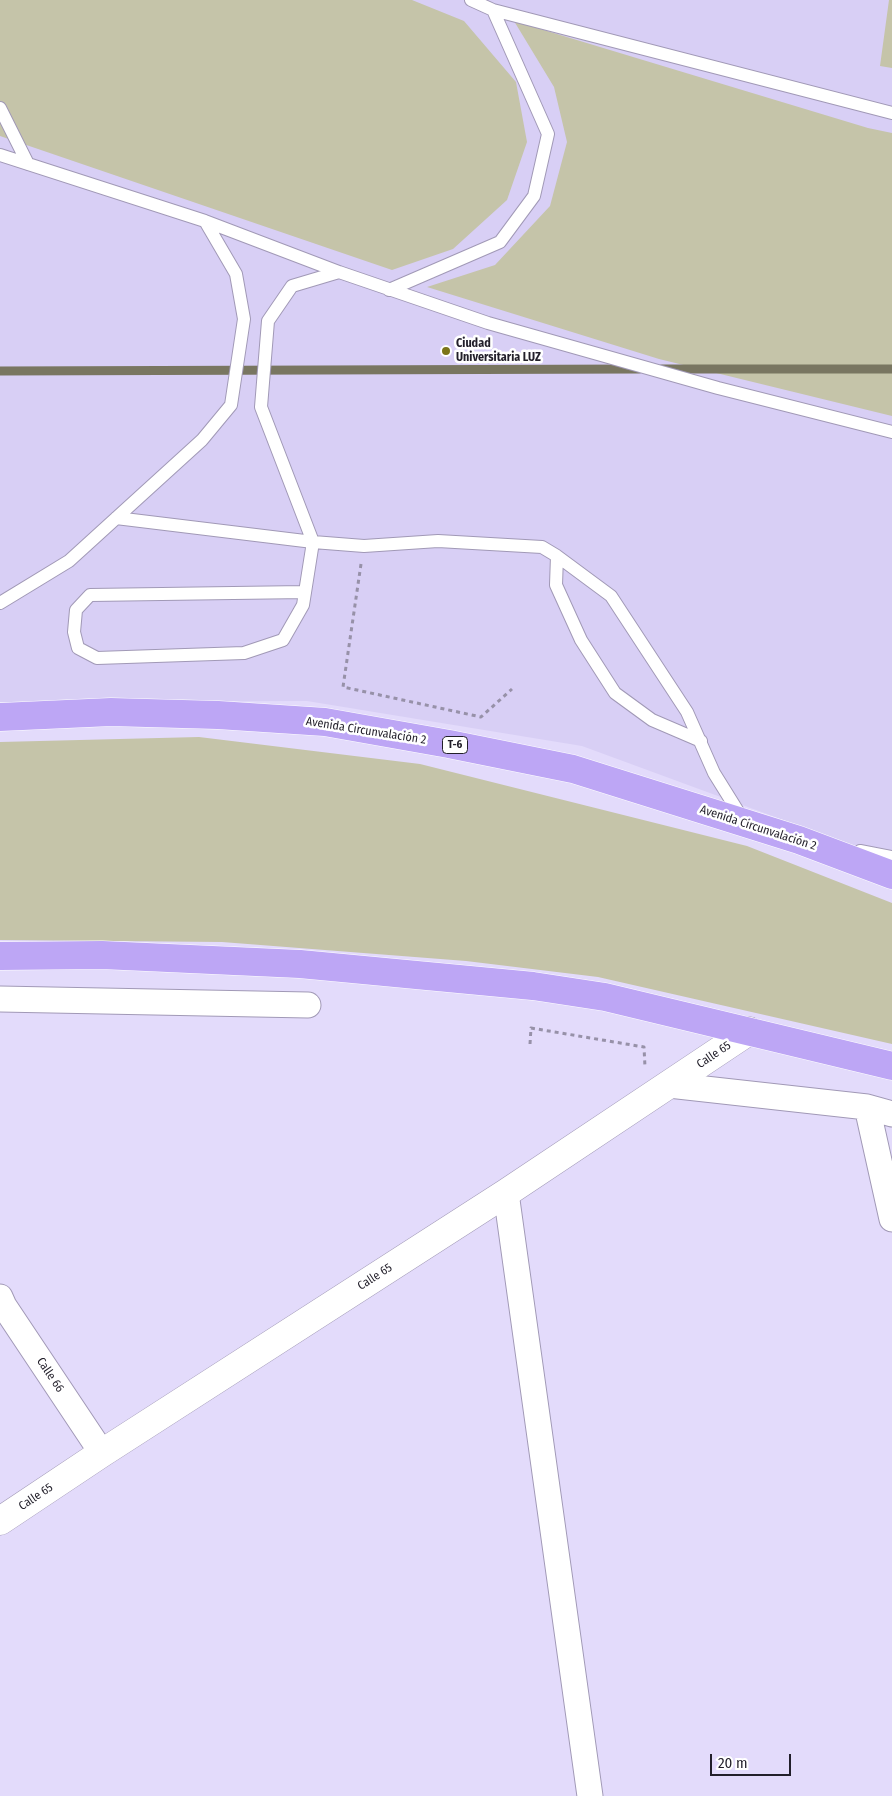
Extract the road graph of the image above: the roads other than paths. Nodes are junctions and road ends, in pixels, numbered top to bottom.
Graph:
1 (471, 0) edge
2 (493, 10) junction
3 (0, 108) edge
4 (892, 113) edge
5 (0, 154) edge
6 (28, 164) junction
7 (206, 221) junction
8 (339, 272) junction
9 (389, 290) junction
10 (892, 432) edge
11 (116, 518) junction
12 (313, 542) junction
13 (557, 556) junction
14 (305, 592) junction
15 (0, 603) edge
16 (0, 717) edge
17 (700, 742) junction
18 (744, 823) junction
19 (799, 840) junction
20 (892, 857) edge
21 (892, 875) edge
22 (0, 956) edge
23 (0, 999) edge
24 (308, 1005) dead end
25 (749, 1031) junction
26 (892, 1066) edge
27 (669, 1085) junction
28 (867, 1107) junction
29 (892, 1114) edge
30 (506, 1193) junction
31 (892, 1219) edge
32 (0, 1297) edge
33 (102, 1453) junction
34 (0, 1521) edge
35 (590, 1796) edge

1 - 2 lane
2 - 4 lane
2 - 9 lane
3 - 6 lane
5 - 6 lane
6 - 7 lane
7 - 8 lane
7 - 11 lane
8 - 9 lane
8 - 12 lane
9 - 10 lane
11 - 12 lane
11 - 15 lane
12 - 13 lane
12 - 14 lane
13 - 17 lane
13 - 17 lane
14 - 14 lane
16 - 18 highway, Avenida Circunvalación 2 / T-6
17 - 18 lane
18 - 19 highway, Avenida Circunvalación 2 / T-6
19 - 20 lane
19 - 21 highway, Avenida Circunvalación 2 / T-6
22 - 25 highway
23 - 24 street
25 - 26 highway
25 - 27 street, Calle 65
27 - 28 street
27 - 30 street, Calle 65
28 - 29 street
28 - 31 street
30 - 33 street, Calle 65
30 - 35 street
32 - 33 street, Calle 66
33 - 34 street, Calle 65

